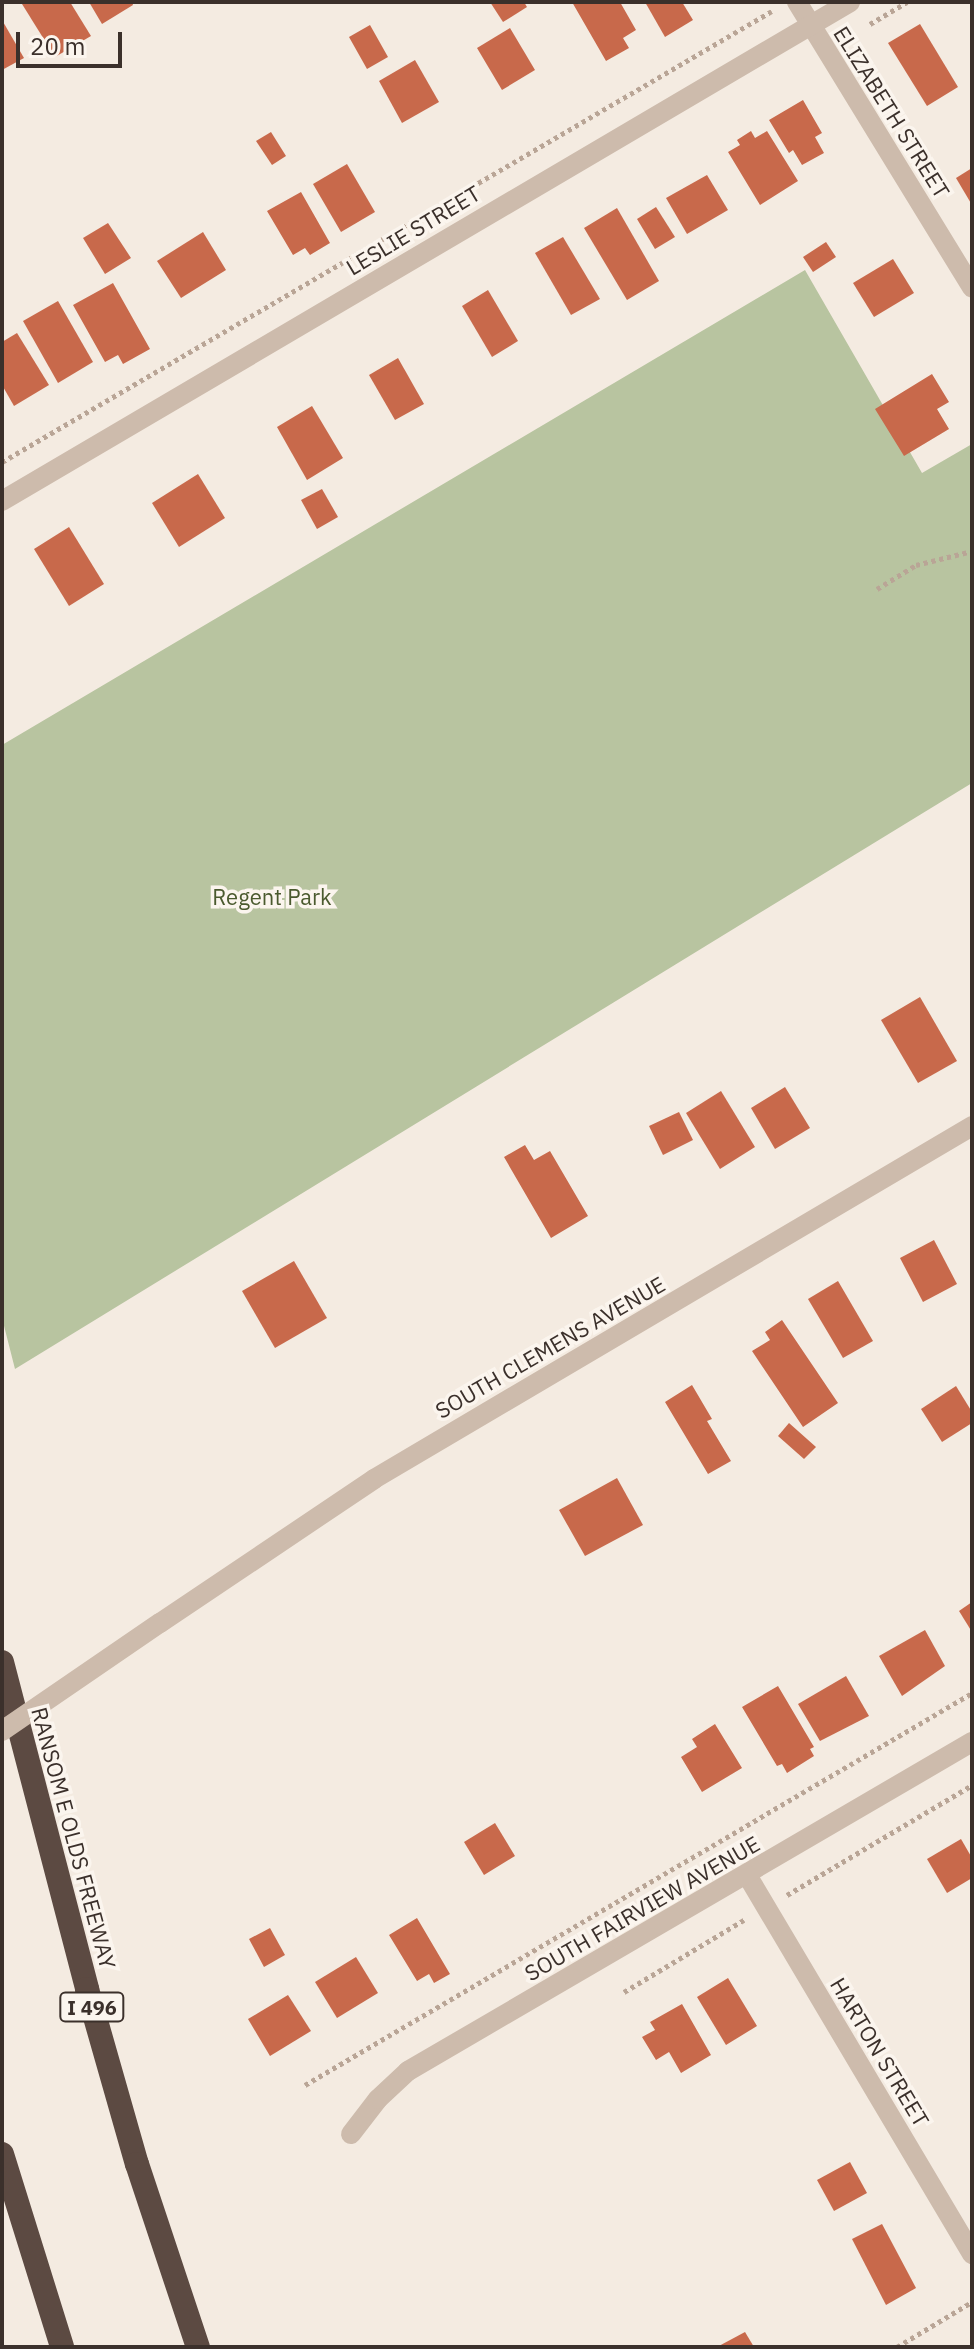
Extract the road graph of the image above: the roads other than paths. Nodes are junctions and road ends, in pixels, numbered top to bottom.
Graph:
1 (850, 2) edge
2 (787, 5) edge
3 (810, 25) junction
4 (972, 288) edge
5 (2, 501) edge
6 (972, 1126) edge
7 (2, 1662) edge
8 (2, 1731) edge
9 (972, 1742) edge
10 (747, 1875) junction
11 (351, 2134) dead end
12 (2, 2154) edge
13 (972, 2254) edge
14 (62, 2347) edge
15 (198, 2347) edge

1 - 3 street, LESLIE STREET
2 - 3 street, ELIZABETH STREET
3 - 4 street, ELIZABETH STREET
3 - 5 street, LESLIE STREET
6 - 8 street, SOUTH CLEMENS AVENUE, bridge
7 - 15 highway, RANSOM E OLDS FREEWAY / I 496
9 - 10 street, SOUTH FAIRVIEW AVENUE
10 - 11 street, SOUTH FAIRVIEW AVENUE
10 - 13 street, HARTON STREET
12 - 14 highway

